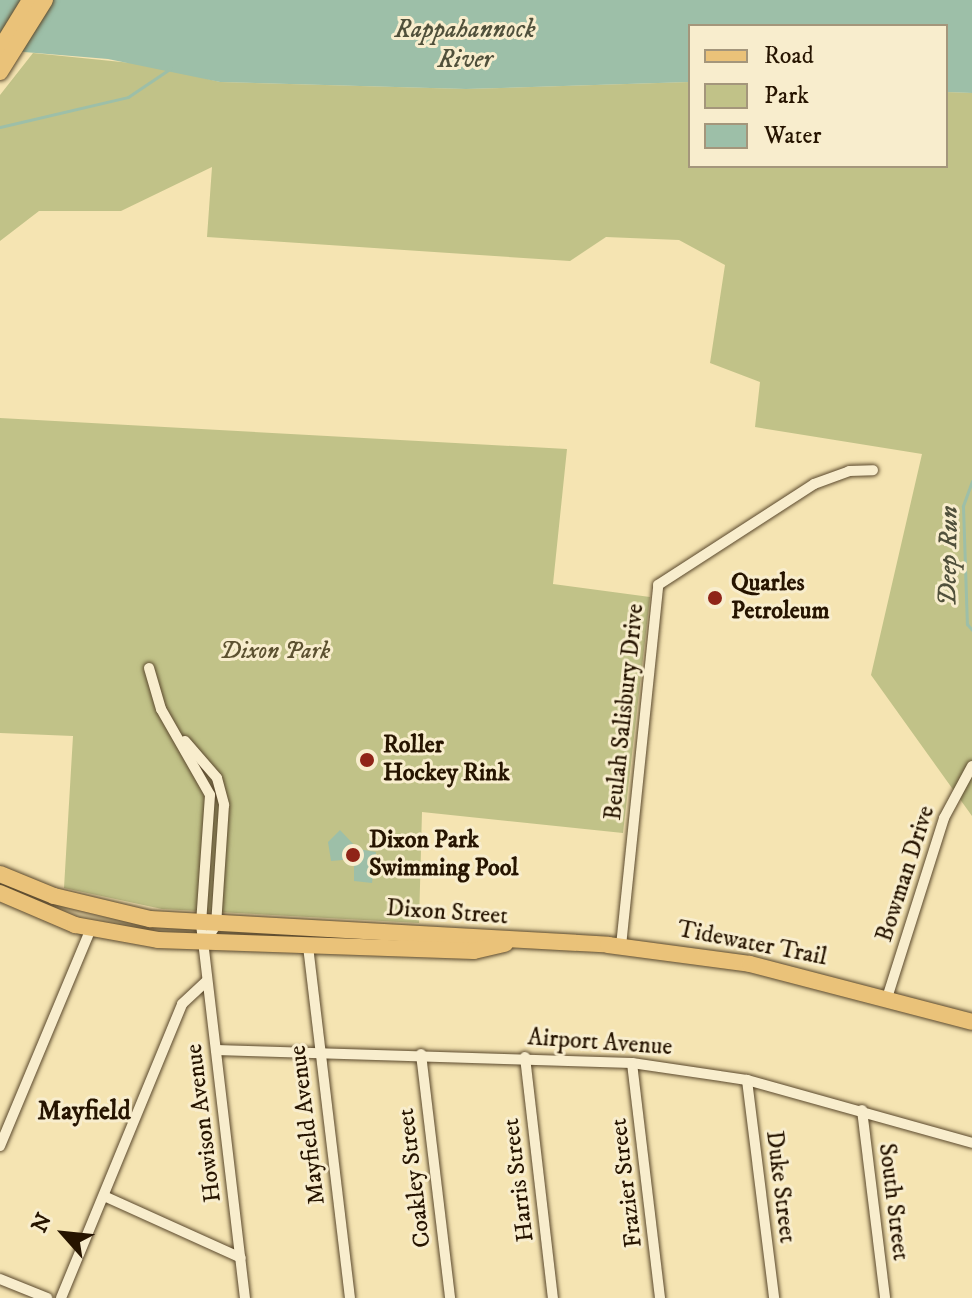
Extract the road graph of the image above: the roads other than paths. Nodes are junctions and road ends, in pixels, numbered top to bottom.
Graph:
1 (30, 0) edge
2 (45, 0) edge
3 (0, 49) edge
4 (0, 72) edge
5 (873, 470) dead end
6 (149, 668) dead end
7 (972, 766) edge
8 (0, 874) edge
9 (0, 893) edge
10 (208, 924) junction
11 (91, 928) junction
12 (205, 942) junction
13 (518, 942) junction
14 (308, 946) junction
15 (621, 946) junction
16 (206, 982) junction
17 (887, 998) junction
18 (972, 1022) edge
19 (216, 1050) junction
20 (319, 1052) junction
21 (421, 1054) junction
22 (525, 1057) junction
23 (632, 1063) junction
24 (747, 1080) junction
25 (862, 1110) junction
26 (972, 1143) edge
27 (0, 1146) edge
28 (104, 1196) junction
29 (241, 1258) junction
30 (0, 1279) edge
31 (47, 1298) edge
32 (61, 1298) edge
33 (245, 1298) edge
34 (350, 1298) edge
35 (450, 1298) edge
36 (553, 1298) edge
37 (660, 1298) edge
38 (774, 1298) edge
39 (885, 1298) edge

1 - 3 main road
2 - 4 main road
5 - 15 street, Beulah Salisbury Drive
6 - 10 street
7 - 17 street, Bowman Drive
8 - 10 main road, Dixon Street
9 - 11 main road, Dixon Street
10 - 12 street
10 - 13 main road, Dixon Street
11 - 12 main road, Dixon Street
11 - 27 street
12 - 14 main road, Dixon Street
12 - 16 street, Howison Avenue
13 - 14 main road, Dixon Street
13 - 15 main road, Tidewater Trail
14 - 20 street, Mayfield Avenue
15 - 17 main road, Tidewater Trail
16 - 19 street, Howison Avenue
16 - 28 street
17 - 18 main road, Tidewater Trail
19 - 20 street, Airport Avenue
19 - 29 street, Howison Avenue
20 - 21 street, Airport Avenue
20 - 34 street, Mayfield Avenue
21 - 22 street, Airport Avenue
21 - 35 street, Coakley Street
22 - 23 street, Airport Avenue
22 - 36 street, Harris Street
23 - 24 street, Airport Avenue
23 - 37 street, Frazier Street
24 - 25 street, Airport Avenue
24 - 38 street, Duke Street
25 - 26 street, Airport Avenue
25 - 39 street, South Street
28 - 29 street
28 - 32 street
29 - 33 street, Howison Avenue
30 - 31 street

